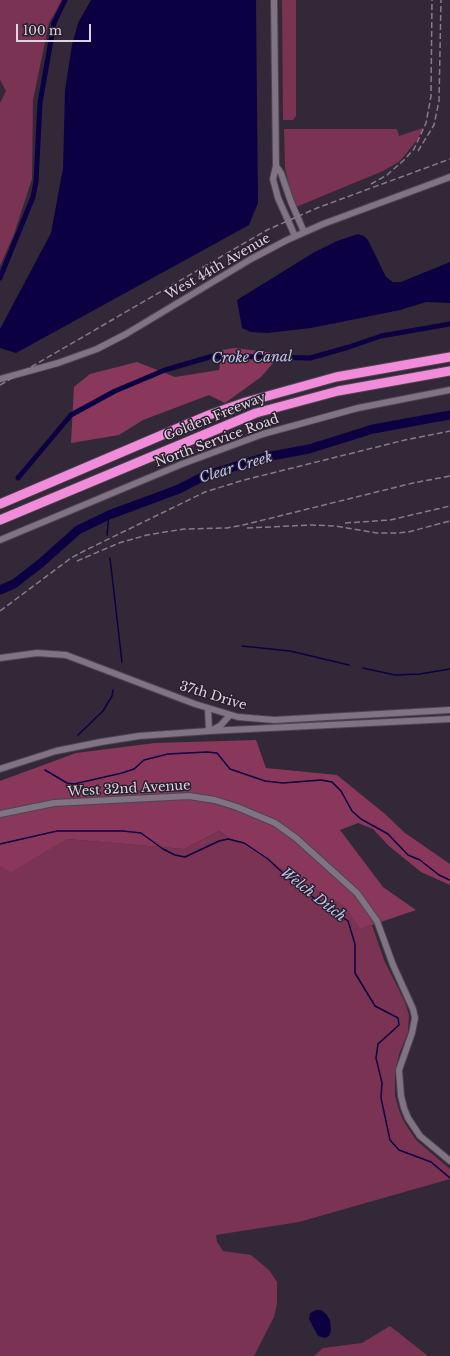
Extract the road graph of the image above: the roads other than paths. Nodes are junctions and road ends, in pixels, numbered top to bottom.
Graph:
1 (274, 0) edge
2 (276, 166) junction
3 (450, 177) edge
4 (304, 232) junction
5 (295, 236) junction
6 (450, 357) edge
7 (450, 372) edge
8 (0, 379) edge
9 (450, 390) edge
10 (0, 504) edge
11 (0, 520) edge
12 (0, 540) edge
13 (0, 658) edge
14 (208, 709) junction
15 (450, 710) edge
16 (230, 715) junction
17 (450, 719) edge
18 (209, 731) junction
19 (0, 769) edge
20 (0, 814) edge
21 (450, 1161) edge

1 - 2 street
2 - 4 street
2 - 5 street
3 - 4 street, West 44th Avenue
4 - 5 street, West 44th Avenue
5 - 8 street, West 44th Avenue
6 - 10 highway, Golden Freeway
7 - 11 highway, Golden Freeway
9 - 12 street, North Service Road
13 - 14 street, 37th Drive
14 - 16 street, 37th Drive
14 - 18 street
15 - 16 street, 37th Drive
16 - 18 street
17 - 18 street
18 - 19 street
20 - 21 street, West 32nd Avenue

